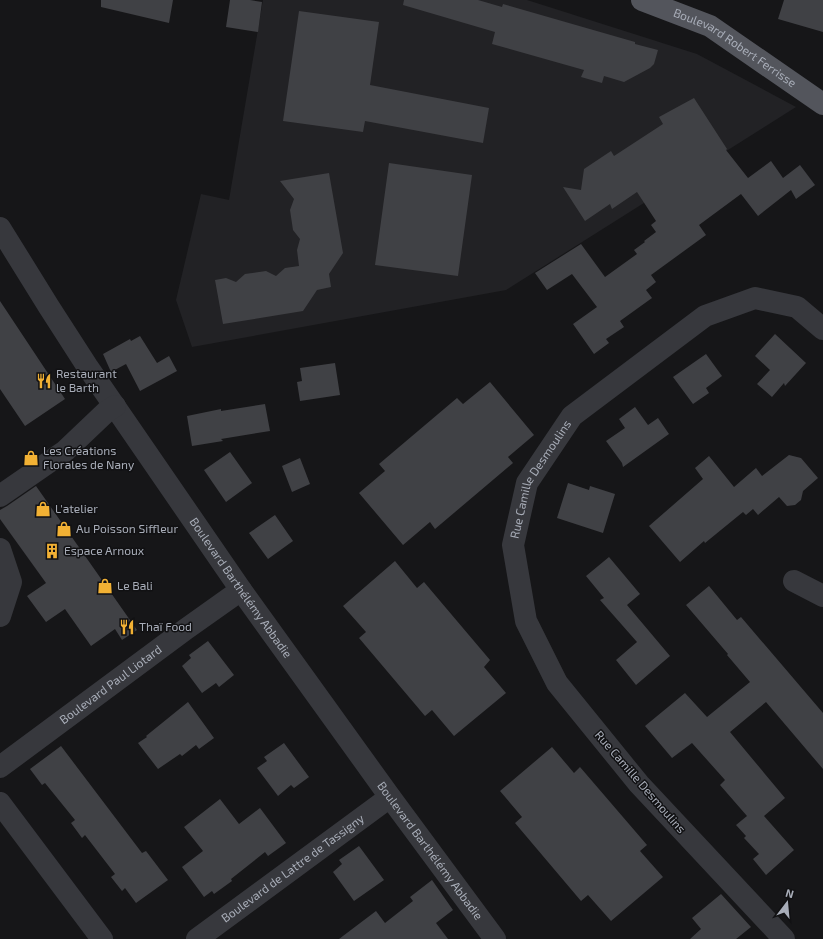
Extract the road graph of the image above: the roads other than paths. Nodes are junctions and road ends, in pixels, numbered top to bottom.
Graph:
1 (642, 0) edge
2 (823, 104) edge
3 (0, 228) edge
4 (823, 329) edge
5 (115, 406) junction
6 (0, 496) edge
7 (0, 549) edge
8 (794, 581) dead end
9 (241, 590) junction
10 (823, 596) edge
11 (0, 616) edge
12 (0, 767) edge
13 (390, 797) junction
14 (0, 803) edge
15 (102, 939) edge
16 (196, 939) edge
17 (495, 939) edge
18 (784, 939) edge

1 - 2 main road, Boulevard Robert Ferrisse
3 - 5 street, Boulevard Barthélémy Abbadie
4 - 18 street, Rue Camille Desmoulins
5 - 6 street
5 - 9 street, Boulevard Barthélémy Abbadie
7 - 11 street
8 - 10 street
9 - 12 street, Boulevard Paul Liotard
9 - 13 street, Boulevard Barthélémy Abbadie
13 - 16 street, Boulevard de Lattre de Tassigny
13 - 17 street, Boulevard Barthélémy Abbadie
14 - 15 street

